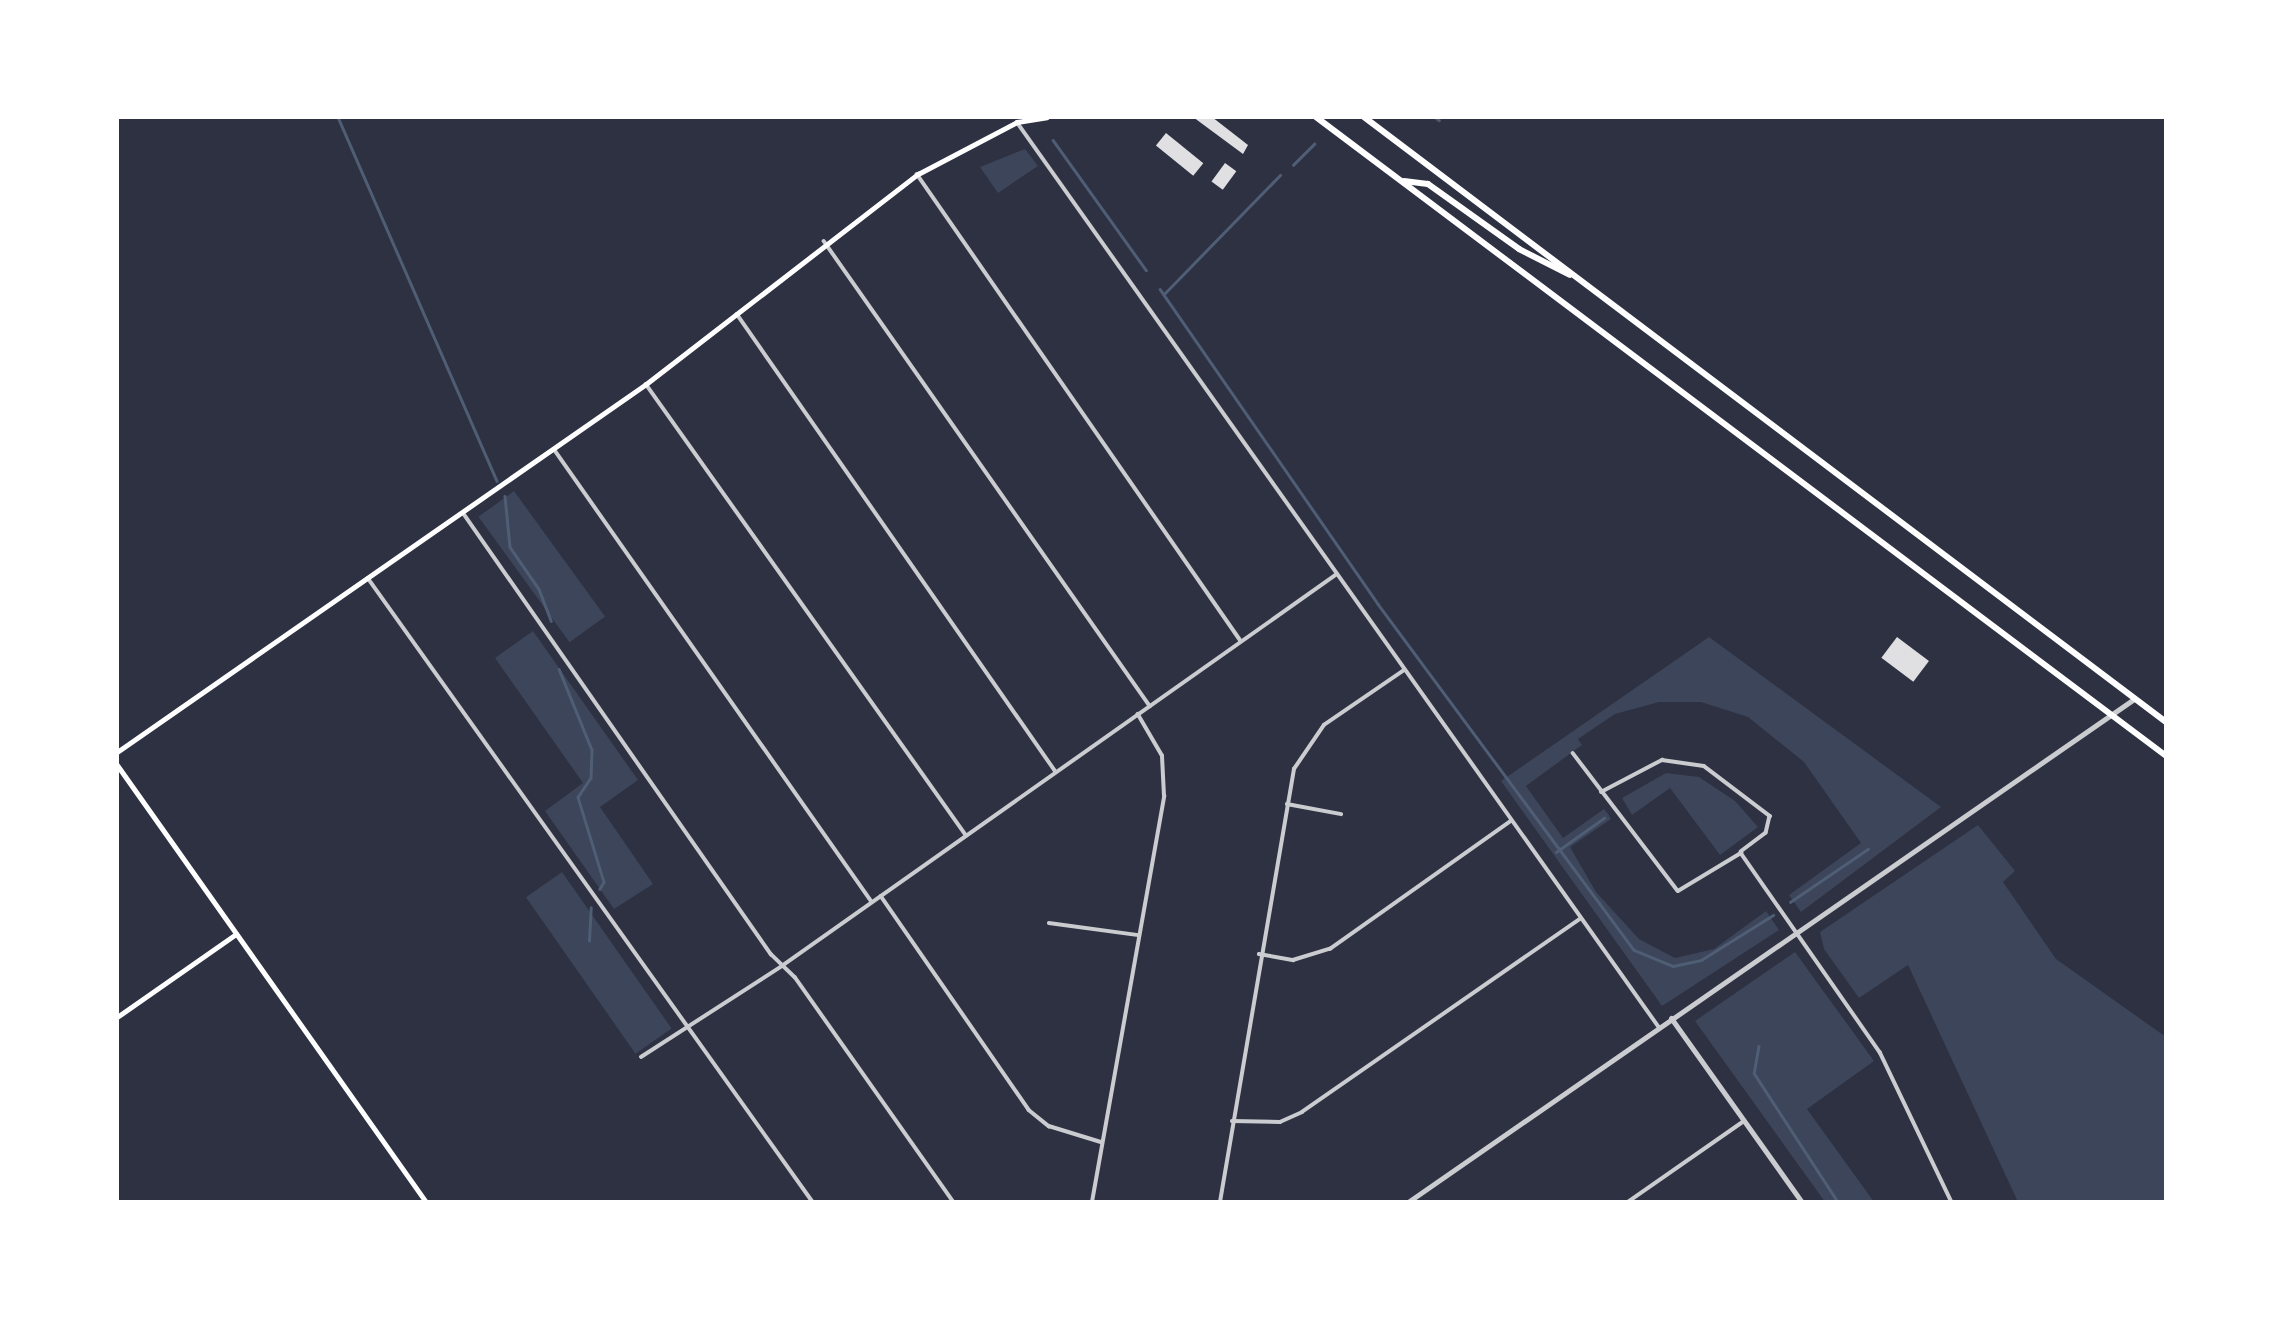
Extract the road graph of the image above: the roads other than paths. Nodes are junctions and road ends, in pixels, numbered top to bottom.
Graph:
1 (1047, 117) edge
2 (1316, 117) edge
3 (1364, 117) edge
4 (1017, 120) edge
5 (917, 174) junction
6 (1404, 181) junction
7 (824, 241) junction
8 (1578, 278) junction
9 (737, 314) junction
10 (646, 384) junction
11 (554, 449) junction
12 (464, 514) junction
13 (1337, 574) junction
14 (368, 578) junction
15 (1241, 642) junction
16 (1403, 671) junction
17 (2134, 699) junction
18 (1150, 706) junction
19 (1138, 715) junction
20 (2112, 716) junction
21 (2166, 722) edge
22 (117, 752) edge
23 (1573, 753) dead end
24 (2166, 756) edge
25 (117, 765) edge
26 (1056, 772) junction
27 (1601, 792) junction
28 (1287, 804) junction
29 (1341, 814) dead end
30 (1511, 821) junction
31 (1772, 822) junction
32 (1779, 822) dead end
33 (966, 835) junction
34 (1741, 853) junction
35 (881, 896) junction
36 (872, 902) junction
37 (1580, 919) junction
38 (1049, 923) dead end
39 (1797, 932) junction
40 (236, 934) junction
41 (1138, 935) junction
42 (1259, 954) junction
43 (782, 966) junction
44 (117, 1017) edge
45 (1671, 1018) junction
46 (1659, 1027) junction
47 (689, 1030) junction
48 (641, 1057) dead end
49 (1744, 1120) junction
50 (1231, 1121) junction
51 (1102, 1142) junction
52 (426, 1202) edge
53 (813, 1202) edge
54 (954, 1202) edge
55 (1092, 1202) edge
56 (1220, 1202) edge
57 (1408, 1202) edge
58 (1628, 1202) edge
59 (1802, 1202) edge
60 (1952, 1202) edge

1 - 4 main road
2 - 6 main road
3 - 8 main road
4 - 5 main road
4 - 13 street
5 - 7 main road
5 - 15 street
6 - 8 main road
6 - 20 main road
7 - 9 main road
7 - 18 street
8 - 17 main road
9 - 10 main road
9 - 26 street
10 - 11 main road
10 - 33 street
11 - 12 main road
11 - 36 street
12 - 14 main road
12 - 43 street
13 - 15 street
13 - 16 street
14 - 22 main road
14 - 47 street
15 - 18 street
16 - 28 street
16 - 30 street
17 - 20 street
17 - 21 main road
18 - 19 street
19 - 26 street
19 - 41 street
20 - 24 main road
20 - 39 street
23 - 27 street
25 - 40 main road
26 - 33 street
27 - 31 street
27 - 34 street
28 - 29 street
28 - 42 street
30 - 37 street
30 - 42 street
31 - 32 street
31 - 34 street
33 - 35 street
34 - 39 street
35 - 36 street
35 - 51 street
36 - 43 street
37 - 46 street
37 - 50 street
38 - 41 street
39 - 45 street
39 - 60 street
40 - 44 main road
40 - 52 main road
41 - 51 street
42 - 50 street
43 - 47 street
43 - 54 street
45 - 46 street
45 - 49 street
46 - 57 street
47 - 48 street
47 - 53 street
49 - 58 street
49 - 59 street
50 - 56 street
51 - 55 street

